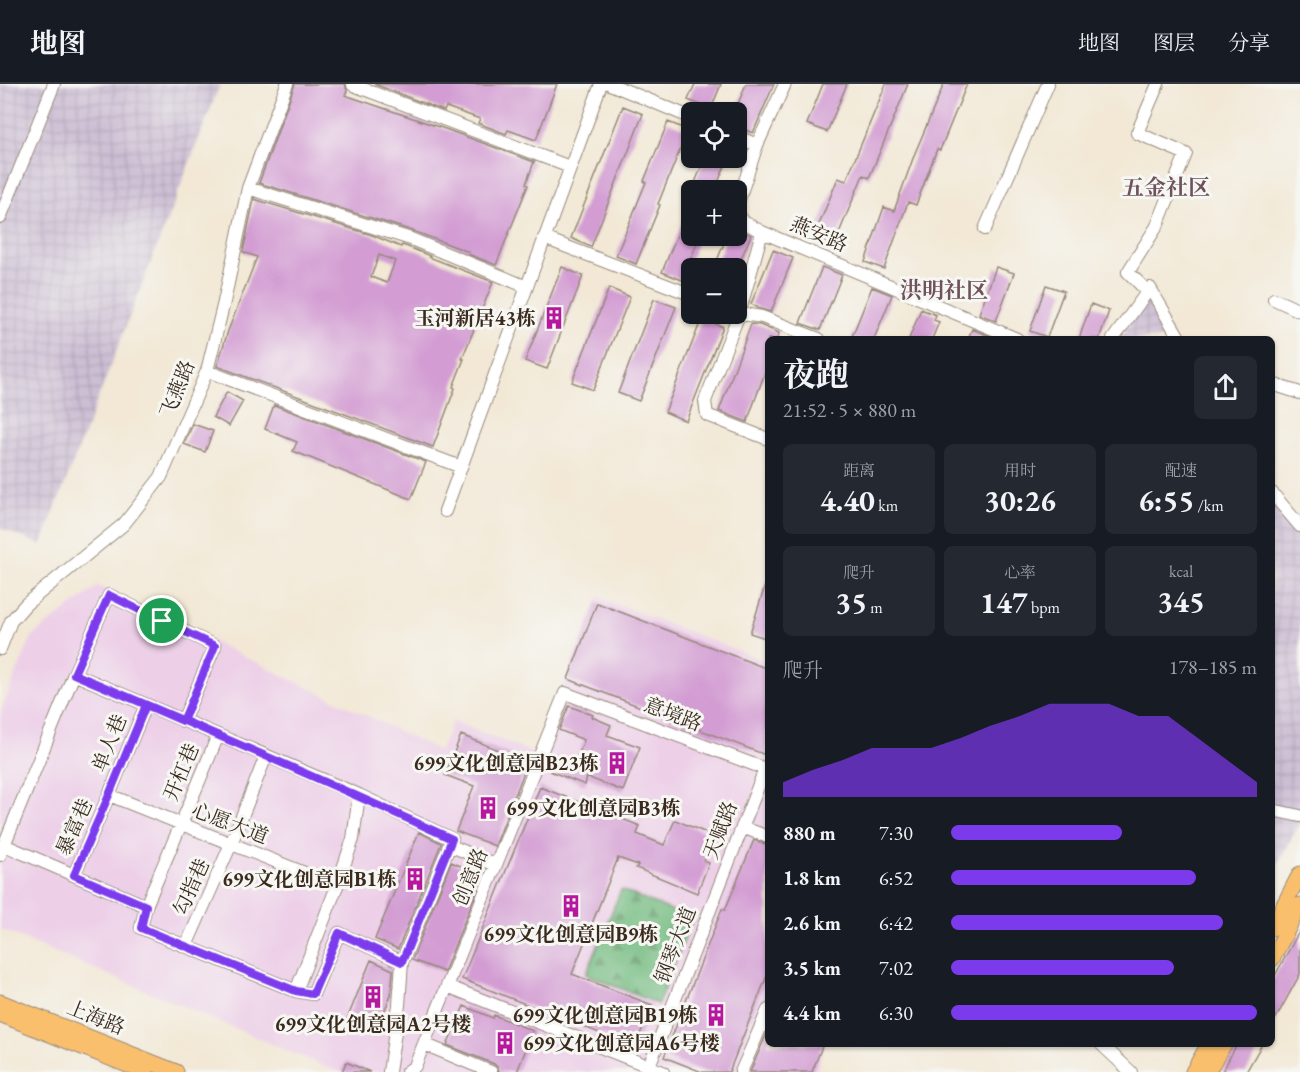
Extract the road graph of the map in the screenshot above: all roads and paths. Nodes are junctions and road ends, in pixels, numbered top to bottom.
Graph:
1 (54, 84) edge
2 (286, 84) edge
3 (601, 84) edge
4 (610, 84) edge
5 (785, 84) edge
6 (1048, 84) edge
7 (1158, 84) edge
8 (353, 85) edge
9 (681, 113) edge
10 (747, 141) edge
11 (757, 145) junction
12 (570, 168) junction
13 (248, 188) junction
14 (0, 218) edge
15 (985, 229) dead end
16 (762, 232) junction
17 (544, 238) junction
18 (747, 283) edge
19 (527, 287) junction
20 (681, 291) edge
21 (1148, 292) junction
22 (1274, 299) dead end
23 (1300, 311) edge
24 (747, 314) edge
25 (734, 324) edge
26 (811, 336) edge
27 (1008, 336) edge
28 (1115, 336) edge
29 (1178, 336) edge
30 (207, 371) junction
31 (1275, 385) edge
32 (1300, 393) edge
33 (765, 438) edge
34 (461, 467) junction
35 (1275, 497) edge
36 (445, 511) dead end
37 (1300, 526) edge
38 (0, 650) edge
39 (74, 674) junction
40 (565, 693) joint
41 (146, 705) junction
42 (183, 721) junction
43 (218, 735) junction
44 (266, 756) junction
45 (765, 770) edge
46 (765, 772) edge
47 (109, 795) junction
48 (359, 795) junction
49 (1275, 811) edge
50 (1300, 816) edge
51 (180, 824) junction
52 (742, 827) junction
53 (765, 836) edge
54 (231, 844) junction
55 (449, 845) junction
56 (2, 850) edge
57 (496, 865) junction
58 (1300, 873) edge
59 (74, 875) junction
60 (337, 886) junction
61 (712, 904) joint
62 (1300, 904) edge
63 (146, 906) junction
64 (1275, 922) edge
65 (186, 946) junction
66 (1275, 953) edge
67 (402, 962) junction
68 (447, 986) junction
69 (296, 991) junction
70 (0, 1002) edge
71 (0, 1014) edge
72 (765, 1017) edge
73 (424, 1044) junction
74 (1104, 1047) edge
75 (1207, 1047) edge
76 (1222, 1047) edge
77 (649, 1066) junction
78 (634, 1067) edge
79 (145, 1072) edge
80 (176, 1072) edge
81 (389, 1072) edge
82 (407, 1072) edge
83 (491, 1072) edge
84 (663, 1072) edge
85 (741, 1072) edge
86 (1131, 1072) edge
87 (1193, 1072) edge
88 (1207, 1072) edge

1 - 14 street
2 - 13 street, 飞燕路
3 - 12 street
4 - 9 street
5 - 11 street, 燕安路
6 - 15 street
7 - 21 street
8 - 12 street
10 - 11 street
11 - 16 street, 燕安路
12 - 17 street
13 - 19 street
13 - 30 street, 飞燕路
16 - 18 street
16 - 27 street, 燕安路
17 - 19 street
17 - 20 street
19 - 34 street
21 - 28 street
21 - 29 street
22 - 23 street
24 - 26 street
25 - 33 street
30 - 34 street
30 - 38 street, 飞燕路
31 - 32 street
34 - 36 street
35 - 37 street
39 - 41 street
39 - 42 street
39 - 56 street
40 - 45 street, 意境路
40 - 57 street, 创意路
41 - 42 street
41 - 47 street, 单人巷
42 - 43 street
43 - 44 street
43 - 51 street, 开杠巷
44 - 48 street
44 - 54 street, 勾指巷
46 - 52 street, 天赋路
47 - 51 street, 心愿大道
47 - 59 street, 暴富巷
48 - 55 street
48 - 60 street
49 - 50 street
51 - 54 street, 心愿大道
51 - 63 street, 开杠巷
52 - 53 street
52 - 61 street, 天赋路
54 - 60 street, 心愿大道
54 - 65 street, 勾指巷
55 - 57 street
55 - 67 street
56 - 59 street
57 - 68 street, 创意路
58 - 64 main road
59 - 63 street
60 - 69 street
61 - 77 street, 钢琴大道
62 - 66 main road
63 - 65 street
65 - 69 street
67 - 69 street
67 - 81 street
68 - 73 street, 创意路
68 - 78 street
70 - 80 main road, 上海路
71 - 79 main road, 上海路
72 - 85 street
73 - 82 street, 创意路
73 - 83 street
74 - 86 street
75 - 87 main road
76 - 88 main road
77 - 78 street
77 - 84 street

